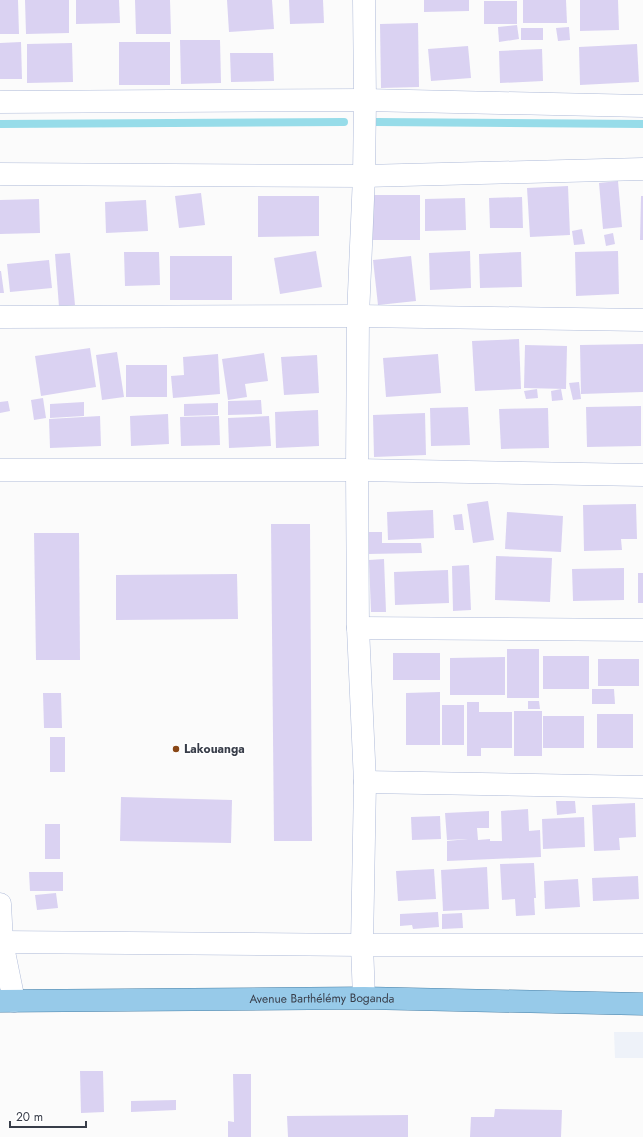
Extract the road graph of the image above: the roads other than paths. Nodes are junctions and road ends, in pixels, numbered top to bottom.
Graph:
1 (364, 0) edge
2 (365, 100) junction
3 (0, 102) edge
4 (643, 106) edge
5 (643, 169) edge
6 (0, 174) edge
7 (364, 176) junction
8 (358, 316) junction
9 (0, 317) edge
10 (643, 320) edge
11 (0, 470) edge
12 (357, 470) junction
13 (643, 475) edge
14 (358, 628) junction
15 (643, 630) edge
16 (365, 782) junction
17 (643, 787) edge
18 (0, 904) edge
19 (1, 942) edge
20 (362, 945) junction
21 (643, 945) edge
22 (364, 998) junction
23 (7, 1001) edge
24 (643, 1004) edge

1 - 2 street
2 - 3 street
2 - 4 street
2 - 7 street
5 - 7 street
6 - 7 street
7 - 8 street
8 - 9 street
8 - 10 street
8 - 12 street
11 - 12 street
12 - 13 street
12 - 14 street
14 - 15 street
14 - 16 street
16 - 17 street
16 - 20 street
18 - 19 street
19 - 20 street
19 - 23 street
20 - 21 street
20 - 22 street
22 - 23 main road, Avenue Barthélémy Boganda
22 - 24 main road, Avenue Barthélémy Boganda

